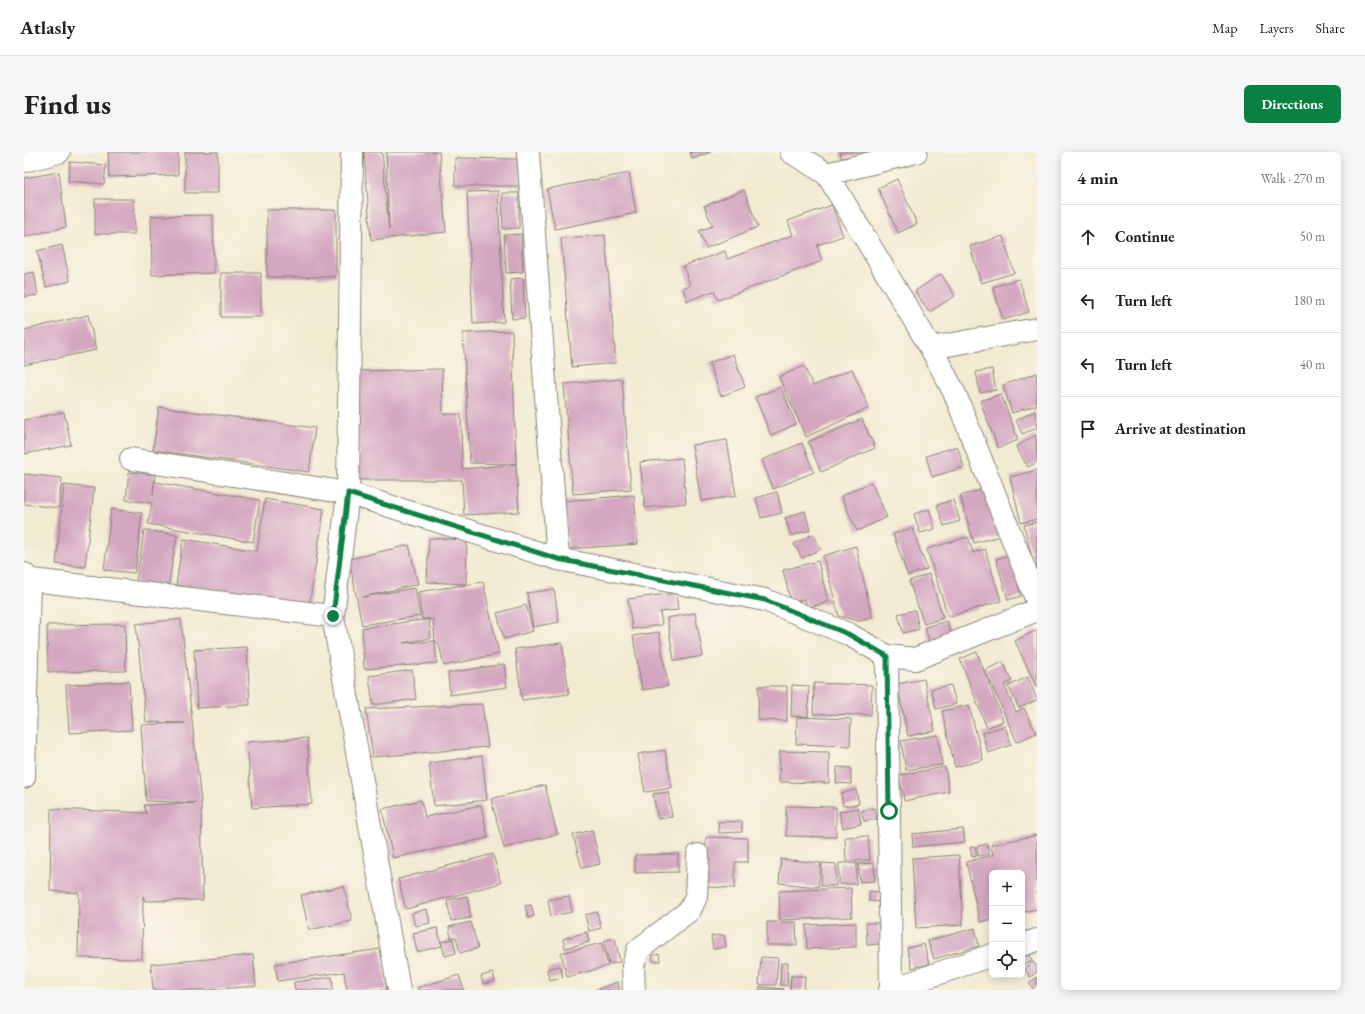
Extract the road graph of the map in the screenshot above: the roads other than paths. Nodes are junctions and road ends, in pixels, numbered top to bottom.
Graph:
1 (59, 152) edge
2 (352, 152) edge
3 (528, 152) edge
4 (791, 152) edge
5 (916, 152) edge
6 (24, 161) edge
7 (827, 174) junction
8 (1037, 329) edge
9 (931, 348) junction
10 (131, 459) dead end
11 (348, 493) junction
12 (558, 559) junction
13 (26, 577) edge
14 (1037, 601) edge
15 (1037, 610) edge
16 (333, 616) junction
17 (887, 656) junction
18 (24, 777) edge
19 (698, 855) dead end
20 (1037, 940) edge
21 (1025, 944) edge
22 (989, 956) edge
23 (891, 989) edge
24 (399, 990) edge
25 (634, 990) edge

1 - 6 street
2 - 11 street
3 - 12 street
4 - 7 street
5 - 7 street
7 - 9 street
8 - 9 street
9 - 14 street
10 - 11 street
11 - 12 street
11 - 16 street
12 - 17 street
13 - 16 street
13 - 18 street
15 - 17 street
16 - 24 street
17 - 23 street
19 - 25 street
20 - 21 street
22 - 23 street

